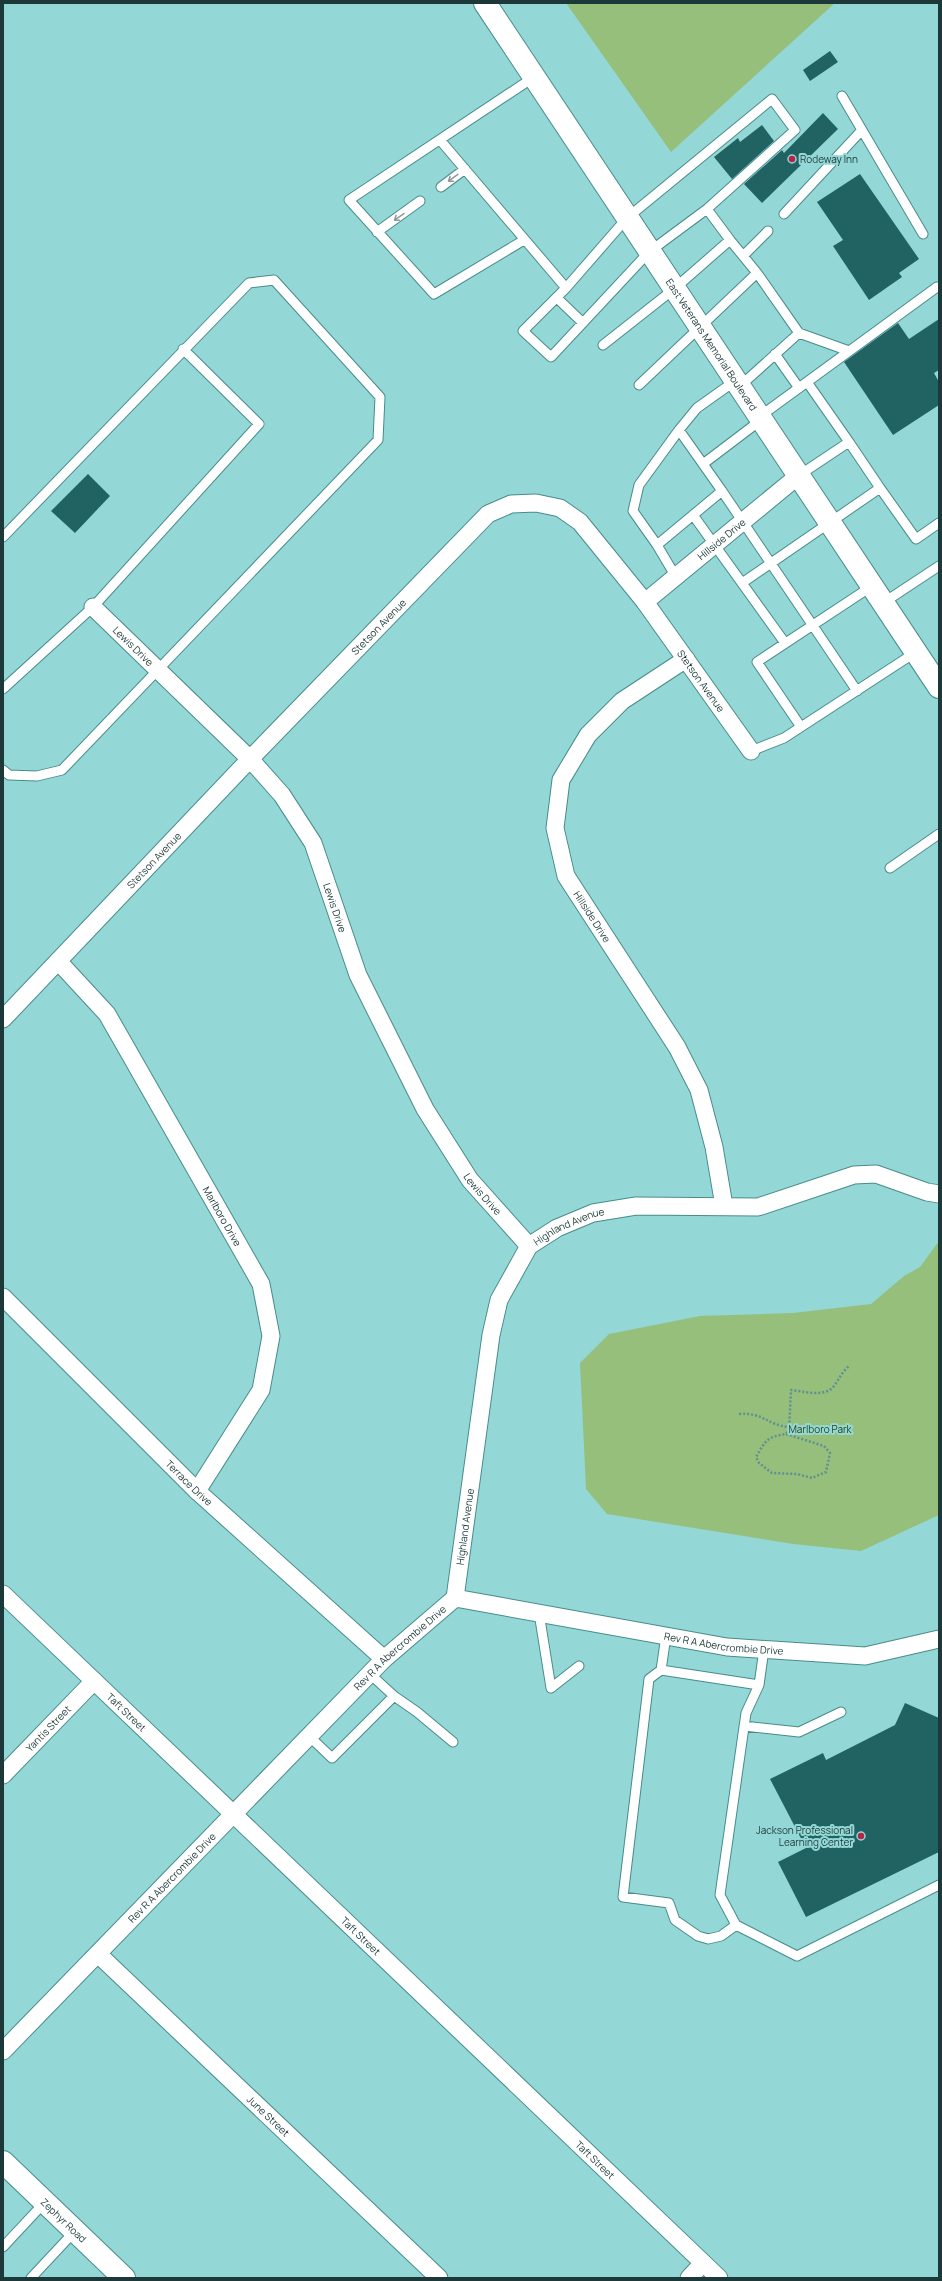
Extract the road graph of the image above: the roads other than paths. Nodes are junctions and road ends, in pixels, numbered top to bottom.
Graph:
1 (485, 3) edge
2 (534, 77) junction
3 (842, 96) dead end
4 (862, 130) junction
5 (440, 140) junction
6 (465, 169) junction
7 (441, 187) dead end
8 (420, 201) dead end
9 (707, 209) junction
10 (784, 214) dead end
11 (627, 218) junction
12 (768, 231) dead end
13 (377, 232) junction
14 (923, 234) dead end
15 (524, 240) junction
16 (730, 240) junction
17 (649, 252) junction
18 (743, 256) junction
19 (757, 273) junction
20 (936, 287) dead end
21 (566, 288) junction
22 (674, 289) junction
23 (557, 298) junction
24 (583, 323) junction
25 (699, 327) junction
26 (799, 333) junction
27 (603, 345) dead end
28 (183, 349) junction
29 (849, 351) junction
30 (775, 354) junction
31 (807, 382) junction
32 (737, 384) junction
33 (639, 385) dead end
34 (799, 388) junction
35 (760, 419) junction
36 (679, 430) junction
37 (849, 442) junction
38 (703, 464) junction
39 (798, 476) junction
40 (880, 488) junction
41 (722, 491) junction
42 (693, 515) junction
43 (743, 522) junction
44 (830, 523) junction
45 (939, 523) edge
46 (3, 537) edge
47 (657, 544) junction
48 (715, 544) junction
49 (771, 564) junction
50 (939, 566) edge
51 (676, 577) junction
52 (742, 583) junction
53 (877, 594) junction
54 (645, 602) junction
55 (93, 607) junction
56 (813, 624) junction
57 (785, 643) junction
58 (916, 652) junction
59 (686, 659) junction
60 (158, 670) junction
61 (939, 686) edge
62 (3, 689) edge
63 (857, 691) junction
64 (800, 727) junction
65 (751, 752) joint
66 (250, 759) junction
67 (3, 770) edge
68 (939, 834) edge
69 (890, 868) dead end
70 (58, 961) junction
71 (3, 1019) edge
72 (939, 1194) edge
73 (724, 1206) junction
74 (528, 1246) junction
75 (3, 1296) edge
76 (197, 1491) junction
77 (3, 1594) edge
78 (455, 1598) junction
79 (539, 1613) junction
80 (666, 1636) junction
81 (939, 1639) edge
82 (764, 1649) junction
83 (384, 1660) junction
84 (579, 1666) dead end
85 (661, 1670) junction
86 (370, 1674) junction
87 (94, 1681) junction
88 (759, 1685) junction
89 (394, 1696) junction
90 (841, 1712) dead end
91 (744, 1726) junction
92 (310, 1736) junction
93 (453, 1742) dead end
94 (3, 1775) edge
95 (235, 1814) junction
96 (939, 1885) edge
97 (736, 1925) junction
98 (98, 1954) junction
99 (3, 2051) edge
100 (3, 2162) edge
101 (45, 2202) junction
102 (75, 2231) junction
103 (3, 2247) edge
104 (703, 2263) junction
105 (31, 2278) edge
106 (124, 2278) edge
107 (439, 2278) edge
108 (689, 2278) edge
109 (719, 2278) edge

1 - 2 main road, East Veterans Memorial Boulevard
2 - 5 lane
2 - 11 main road, East Veterans Memorial Boulevard
3 - 4 lane
4 - 10 lane
4 - 14 lane
5 - 6 lane
5 - 13 lane
6 -> 7 lane
6 - 15 lane
8 -> 13 lane
9 - 11 lane
9 - 16 lane
9 - 17 lane
11 - 17 main road, East Veterans Memorial Boulevard
11 - 21 lane
12 - 18 lane
13 - 15 lane
15 - 21 lane
16 - 18 lane
16 - 22 lane
17 - 22 main road, East Veterans Memorial Boulevard
17 - 24 lane
18 - 19 lane
19 - 25 lane
19 - 26 lane
20 - 29 lane
21 - 23 lane
22 - 25 main road, East Veterans Memorial Boulevard
22 - 27 lane
23 - 24 lane
23 - 24 lane
25 - 32 main road, East Veterans Memorial Boulevard
25 - 33 lane
26 - 29 lane
26 - 30 lane
28 - 46 lane
28 - 55 lane
28 - 60 lane
29 - 31 lane
30 - 32 lane
30 - 34 lane
31 - 34 lane
31 - 37 lane
32 - 35 main road, East Veterans Memorial Boulevard
32 - 36 lane
34 - 35 lane
35 - 38 lane
35 - 39 main road, East Veterans Memorial Boulevard
36 - 38 lane
36 - 47 lane
37 - 39 lane
37 - 40 lane
38 - 41 lane
39 - 43 street, Hillside Drive
39 - 44 main road, East Veterans Memorial Boulevard
40 - 44 lane
40 - 45 lane
41 - 42 lane
41 - 43 lane
42 - 47 lane
42 - 48 lane
43 - 48 street, Hillside Drive
43 - 49 lane
44 - 49 lane
44 - 53 main road, East Veterans Memorial Boulevard
47 - 51 lane
48 - 51 street, Hillside Drive
48 - 52 lane
49 - 52 lane
49 - 56 lane
50 - 53 lane
51 - 54 street, Hillside Drive
52 - 57 lane
53 - 56 lane
53 - 58 main road, East Veterans Memorial Boulevard
54 - 59 street, Stetson Avenue
54 - 66 street, Stetson Avenue
55 - 60 street, Lewis Drive
55 - 62 lane
56 - 57 lane
56 - 63 lane
57 - 64 lane
58 - 61 main road, East Veterans Memorial Boulevard
58 - 63 lane
59 - 65 street, Stetson Avenue
59 - 73 street, Hillside Drive
60 - 66 street, Lewis Drive
60 - 67 lane
63 - 64 lane
64 - 65 lane
66 - 70 street, Stetson Avenue
66 - 74 street, Lewis Drive
68 - 69 lane
70 - 71 street, Stetson Avenue
70 - 76 street, Marlboro Drive
72 - 73 street, Highland Avenue
73 - 74 street, Highland Avenue
74 - 78 street, Highland Avenue
75 - 76 street, Terrace Drive
76 - 83 street, Terrace Drive
77 - 87 street, Taft Street
78 - 79 street, Rev R A Abercrombie Drive
78 - 83 street, Rev R A Abercrombie Drive
79 - 80 street, Rev R A Abercrombie Drive
79 - 84 lane
80 - 82 street, Rev R A Abercrombie Drive
80 - 85 lane
81 - 82 street, Rev R A Abercrombie Drive
82 - 88 lane
83 - 86 street, Rev R A Abercrombie Drive
85 - 88 lane
85 - 97 lane
86 - 89 lane
86 - 92 street, Rev R A Abercrombie Drive
87 - 94 street, Yantis Street
87 - 95 street, Taft Street
88 - 91 lane
89 - 92 lane
89 - 93 lane
90 - 91 lane
91 - 97 lane
92 - 95 street, Rev R A Abercrombie Drive
95 - 98 street, Rev R A Abercrombie Drive
95 - 104 street, Taft Street
96 - 97 lane
98 - 99 street, Rev R A Abercrombie Drive
98 - 107 street, June Street
100 - 101 main road, Zephyr Road
101 - 102 main road, Zephyr Road
101 - 103 lane
102 - 105 lane
102 - 106 main road, Zephyr Road
104 - 108 street
104 - 109 street, Taft Street

